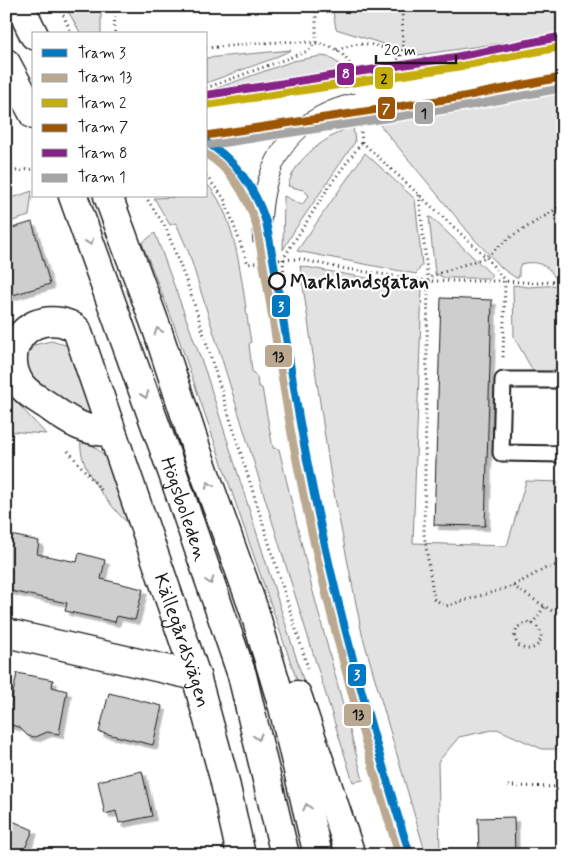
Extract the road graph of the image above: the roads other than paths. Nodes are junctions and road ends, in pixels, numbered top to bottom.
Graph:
1 (20, 6) edge
2 (33, 32) edge
3 (6, 63) edge
4 (32, 111) edge
5 (74, 198) edge
6 (109, 198) edge
7 (563, 380) edge
8 (110, 432) dead end
9 (563, 454) edge
10 (221, 517) junction
11 (6, 633) edge
12 (196, 676) junction
13 (280, 827) junction
14 (241, 855) edge
15 (285, 855) edge
16 (290, 855) edge
17 (318, 855) edge
18 (351, 855) edge

1 - 2 main road
3 - 4 main road
5 -> 13 main road, Högsboleden
10 -> 6 main road, Högsboleden
7 - 9 lane
8 - 12 main road, Källegårdsvägen
17 -> 10 main road, Högsboleden
10 - 18 main road, Högsboleden
11 - 12 main road
12 - 14 main road, Källegårdsvägen
13 - 15 main road, Högsboleden
13 - 16 main road, Högsboleden

